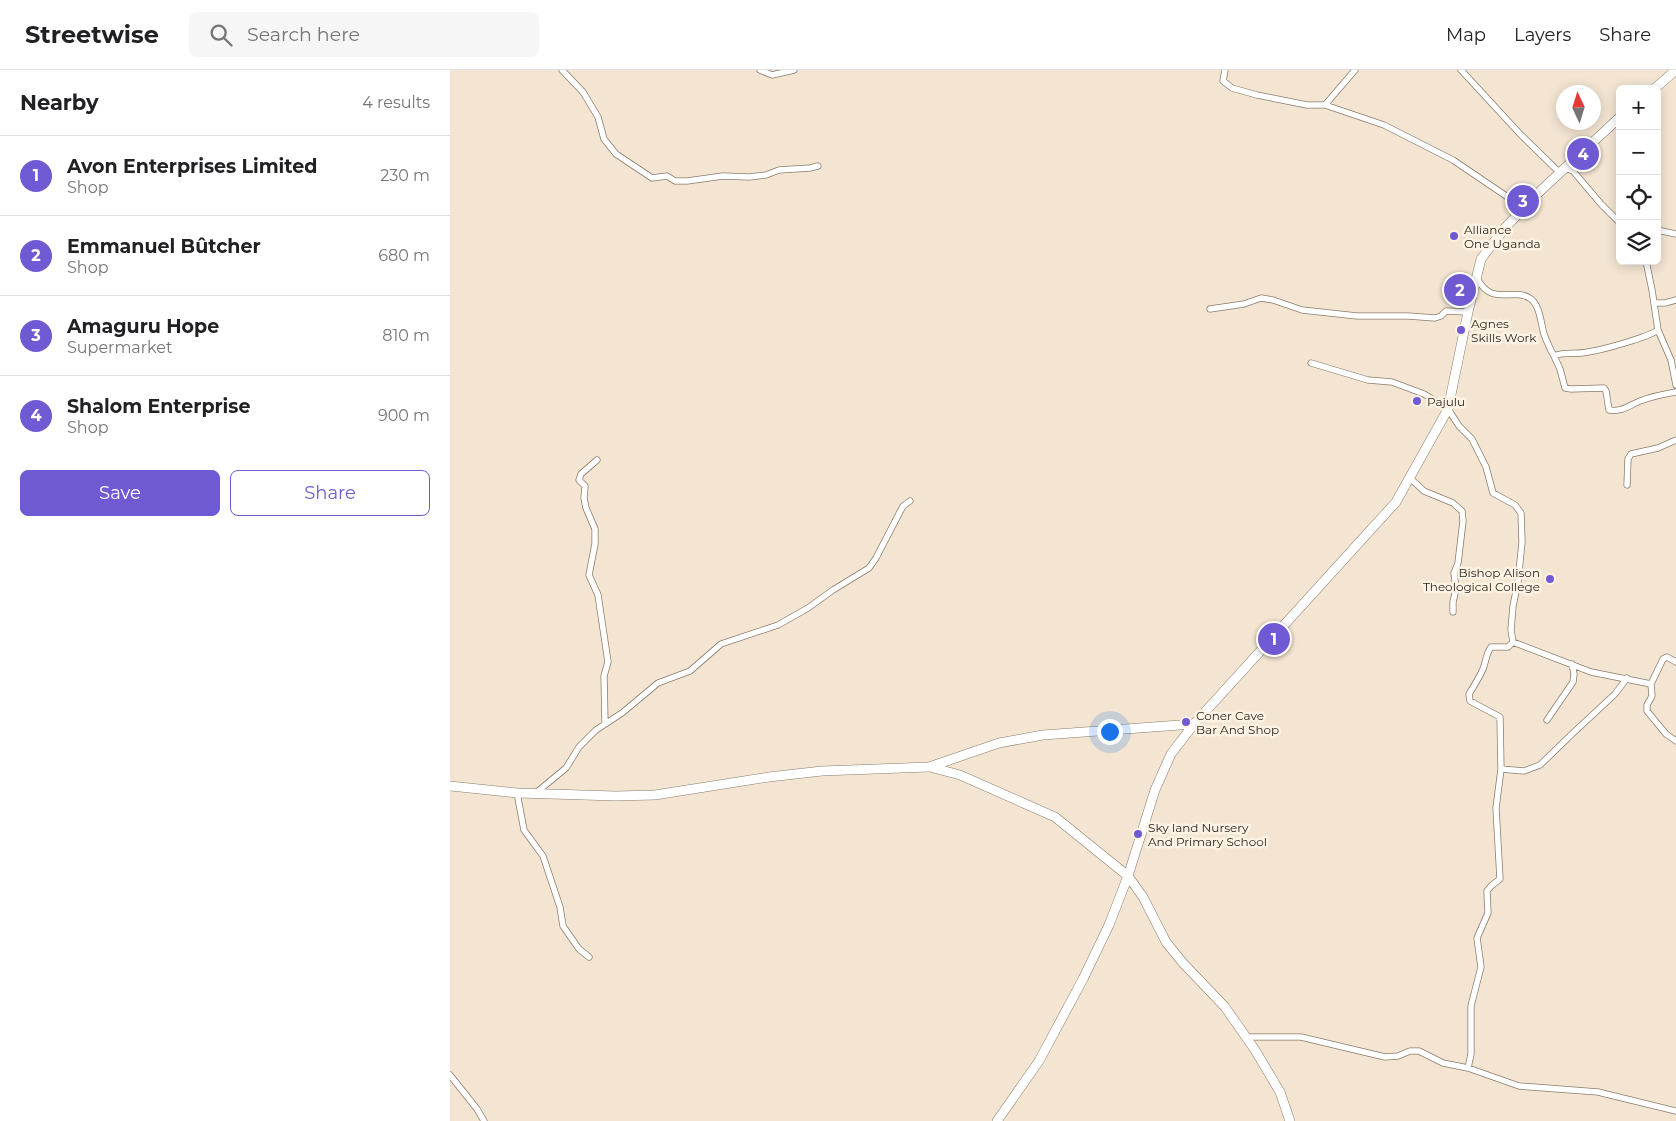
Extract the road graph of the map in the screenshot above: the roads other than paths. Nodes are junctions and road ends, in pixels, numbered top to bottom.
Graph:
1 (562, 70) edge
2 (760, 70) edge
3 (794, 70) edge
4 (1224, 70) edge
5 (1354, 70) edge
6 (1461, 70) edge
7 (1676, 70) edge
8 (1659, 85) edge
9 (1325, 105) junction
10 (1616, 121) edge
11 (818, 166) dead end
12 (1559, 172) junction
13 (1528, 205) junction
14 (1617, 220) edge
15 (1661, 231) edge
16 (1676, 234) edge
17 (1647, 265) edge
18 (1476, 277) junction
19 (1676, 300) edge
20 (1654, 303) junction
21 (1210, 309) dead end
22 (1468, 312) junction
23 (1658, 330) junction
24 (1554, 356) junction
25 (1311, 363) dead end
26 (1676, 385) edge
27 (1676, 392) edge
28 (1448, 409) junction
29 (1676, 440) edge
30 (596, 460) dead end
31 (1410, 478) junction
32 (1627, 485) dead end
33 (910, 501) dead end
34 (1453, 612) dead end
35 (1514, 642) junction
36 (1676, 662) edge
37 (1572, 664) junction
38 (1627, 678) junction
39 (1651, 684) junction
40 (1547, 720) dead end
41 (605, 723) junction
42 (1194, 724) junction
43 (1676, 741) edge
44 (929, 767) junction
45 (1501, 769) junction
46 (450, 786) edge
47 (537, 792) junction
48 (517, 793) junction
49 (1128, 876) junction
50 (589, 957) dead end
51 (1246, 1037) junction
52 (1468, 1068) junction
53 (450, 1075) edge
54 (1676, 1111) edge
55 (484, 1121) edge
56 (997, 1121) edge
57 (1290, 1121) edge

1 - 11 street
2 - 3 street
4 - 9 street
5 - 9 street
6 - 12 street
7 - 8 street
9 - 13 street
10 - 12 street
12 - 13 street
12 - 14 street
13 - 18 street
15 - 16 street
17 - 20 street
18 - 22 street
18 - 24 street
19 - 20 street
20 - 23 street
21 - 22 street
22 - 28 street
23 - 24 street
23 - 26 street
24 - 27 street
25 - 28 street
28 - 31 street
28 - 35 street
29 - 32 street
30 - 41 street
31 - 34 street
31 - 42 street
33 - 41 street
35 - 37 street
35 - 45 street
36 - 39 street
37 - 38 street
37 - 40 street
38 - 39 street
38 - 45 street
39 - 43 street
41 - 47 street
42 - 44 street
42 - 49 street
44 - 47 street
44 - 49 street
45 - 52 street
46 - 48 street
47 - 48 street
48 - 50 street
49 - 51 street
49 - 56 street
51 - 52 street
51 - 57 street
52 - 54 street
53 - 55 street

